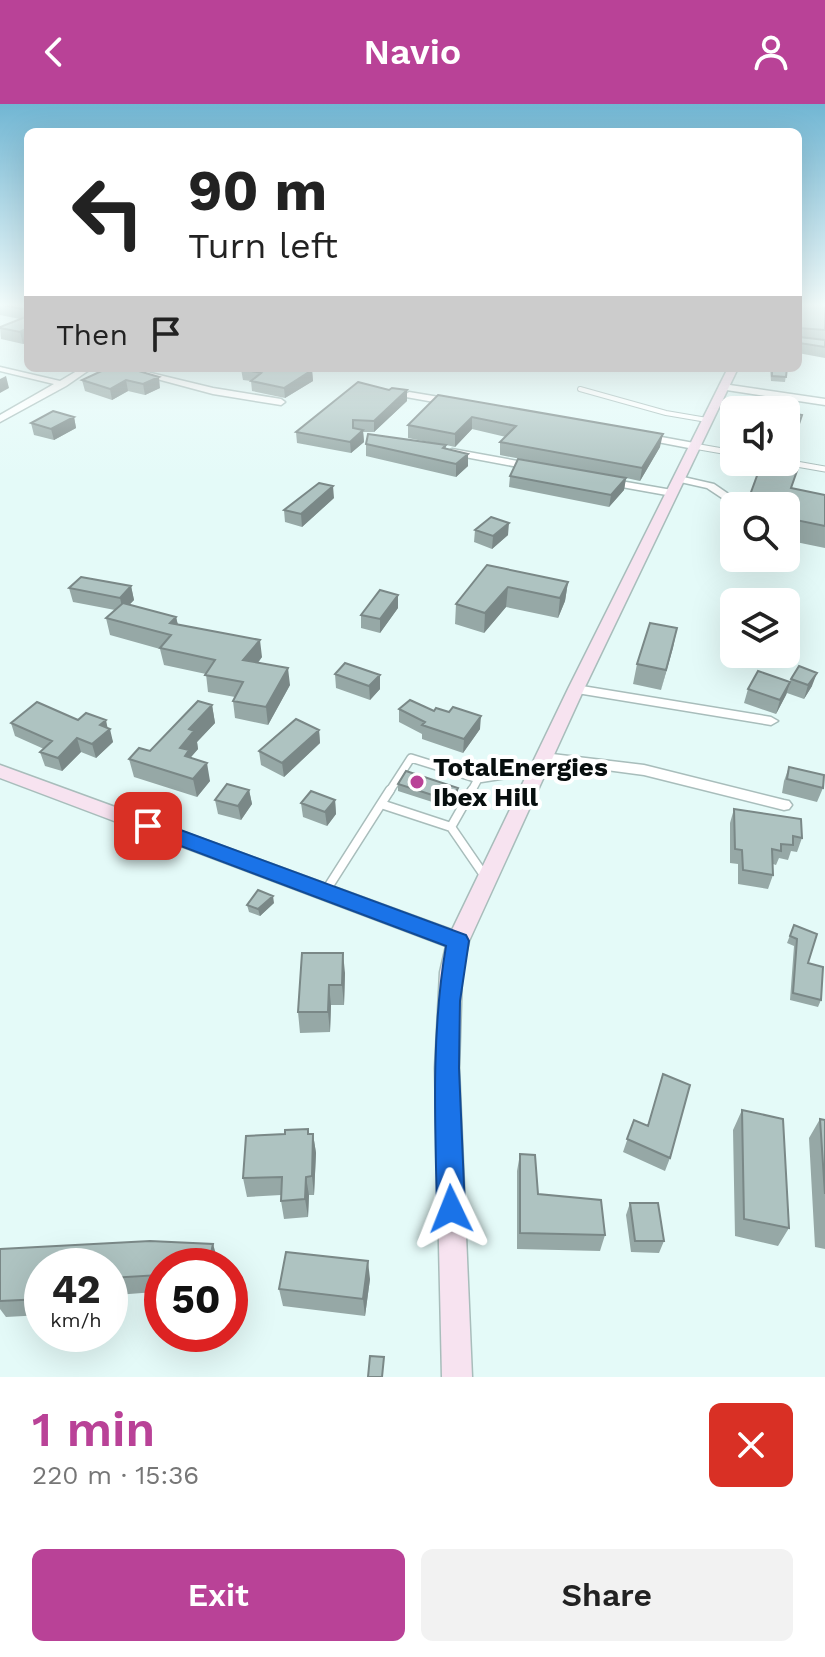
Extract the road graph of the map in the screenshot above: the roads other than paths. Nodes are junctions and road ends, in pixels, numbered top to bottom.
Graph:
1 (2, 369) dead end
2 (82, 372) edge
3 (136, 372) edge
4 (727, 375) edge
5 (63, 384) junction
6 (580, 389) dead end
7 (409, 395) edge
8 (825, 400) edge
9 (281, 402) dead end
10 (464, 405) edge
11 (0, 419) edge
12 (707, 420) junction
13 (635, 435) edge
14 (694, 446) junction
15 (445, 450) edge
16 (720, 451) edge
17 (800, 465) edge
18 (825, 469) edge
19 (546, 470) edge
20 (604, 481) edge
21 (675, 486) junction
22 (720, 492) edge
23 (576, 689) junction
24 (771, 721) dead end
25 (542, 763) junction
26 (0, 771) edge
27 (478, 779) junction
28 (381, 804) junction
29 (784, 805) dead end
30 (451, 827) junction
31 (487, 879) junction
32 (325, 892) junction
33 (458, 941) junction
34 (457, 1377) edge

1 - 5 street
2 - 5 street
3 - 9 street
4 - 8 street
4 - 12 main road
5 - 11 street
6 - 12 lane
7 - 10 street
12 - 14 main road
13 - 14 street
14 - 16 lane
14 - 21 main road
15 - 19 street
17 - 18 lane
20 - 21 street
21 - 22 street
21 - 23 main road
23 - 24 street
23 - 25 main road
25 - 27 lane
25 - 29 street
25 - 31 main road
26 - 32 main road
27 - 28 lane
27 - 30 lane
28 - 30 lane
28 - 32 lane
30 - 31 lane
31 - 33 main road
32 - 33 main road
33 - 34 main road

